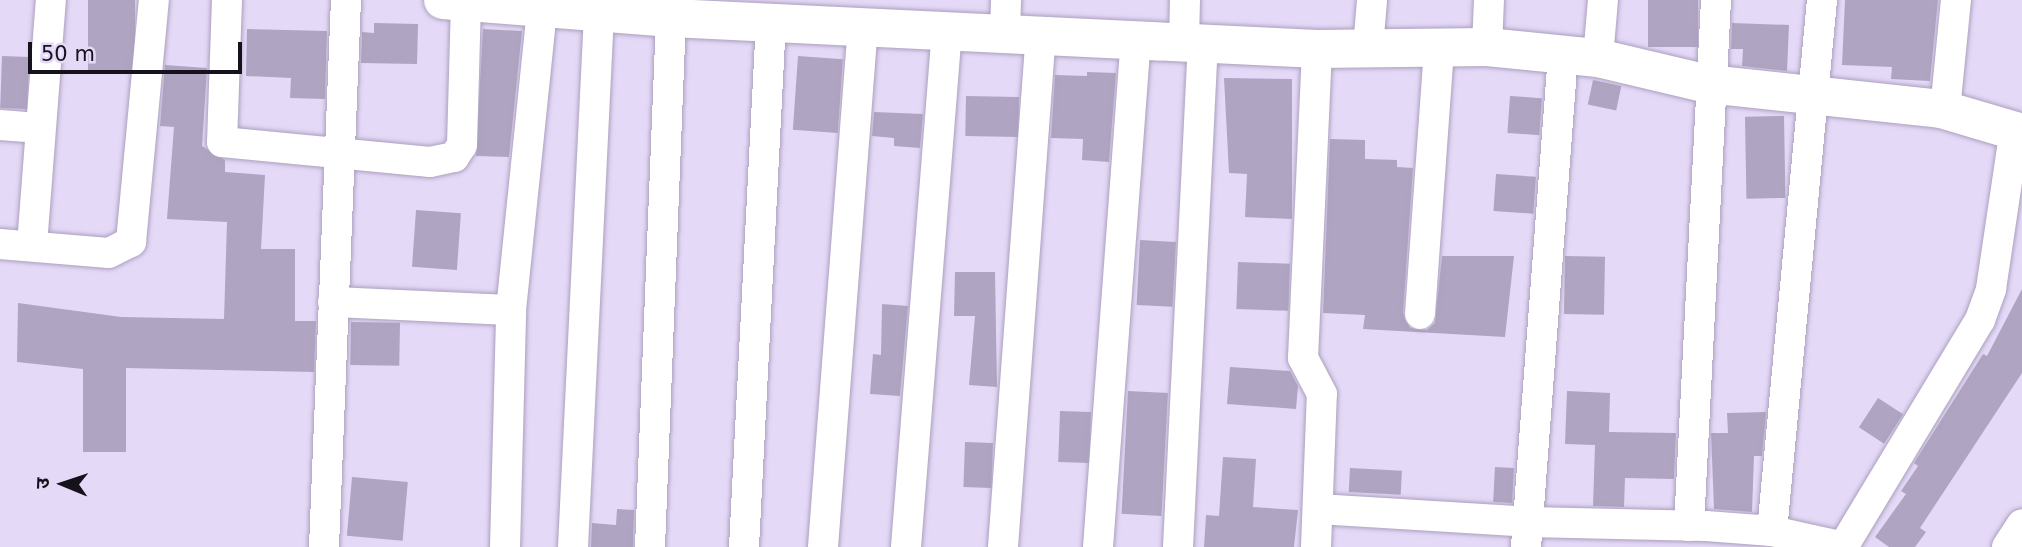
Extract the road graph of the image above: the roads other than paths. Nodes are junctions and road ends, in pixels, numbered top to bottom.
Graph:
1 (51, 0) edge
2 (154, 0) edge
3 (227, 0) edge
4 (346, 0) edge
5 (443, 0) edge
6 (1185, 0) edge
7 (1372, 0) edge
8 (1489, 0) edge
9 (1603, 0) edge
10 (1716, 0) edge
11 (1822, 0) edge
12 (1956, 0) edge
13 (466, 1) edge
14 (542, 9) junction
15 (599, 14) junction
16 (671, 18) junction
17 (771, 21) junction
18 (1017, 21) edge
19 (863, 25) junction
20 (947, 29) junction
21 (1136, 37) junction
22 (1194, 42) junction
23 (1439, 47) junction
24 (1487, 47) junction
25 (1368, 48) junction
26 (1317, 49) junction
27 (1581, 56) junction
28 (1708, 85) junction
29 (1814, 96) junction
30 (1945, 110) junction
31 (0, 124) edge
32 (40, 128) junction
33 (2018, 131) edge
34 (343, 154) junction
35 (0, 243) edge
36 (32, 245) junction
37 (333, 302) junction
38 (512, 310) junction
39 (1420, 314) dead end
40 (1318, 509) junction
41 (2022, 524) edge
42 (1689, 526) junction
43 (1772, 531) junction
44 (1527, 535) edge
45 (324, 547) edge
46 (505, 547) edge
47 (573, 547) edge
48 (650, 547) edge
49 (744, 547) edge
50 (823, 547) edge
51 (906, 547) edge
52 (1003, 547) edge
53 (1098, 547) edge
54 (1178, 547) edge
55 (1316, 547) edge
56 (1843, 547) edge
57 (2007, 547) edge

1 - 32 street
2 - 36 street
3 - 34 street
4 - 34 street
5 - 13 street
6 - 22 street
7 - 25 street
8 - 24 street
9 - 27 street
10 - 28 street
11 - 29 street
12 - 30 street
13 - 14 street
13 - 34 street
14 - 15 street
14 - 38 street
15 - 16 street
15 - 47 street
16 - 17 street
16 - 48 street
17 - 19 street
17 - 49 street
18 - 20 street
18 - 21 street
18 - 52 street
19 - 20 street
19 - 50 street
20 - 51 street
21 - 22 street
21 - 53 street
22 - 26 street
22 - 54 street
23 - 24 street
23 - 25 street
23 - 39 street
24 - 27 street
25 - 26 street
26 - 40 street
27 - 28 street
27 - 44 street
28 - 29 street
28 - 42 street
29 - 30 street
29 - 43 street
30 - 33 street
31 - 32 street
32 - 36 street
33 - 56 street
34 - 37 street
35 - 36 street
37 - 38 street
37 - 45 street
38 - 46 street
40 - 44 street
40 - 55 street
41 - 57 street
42 - 43 street
42 - 44 street
43 - 56 street

